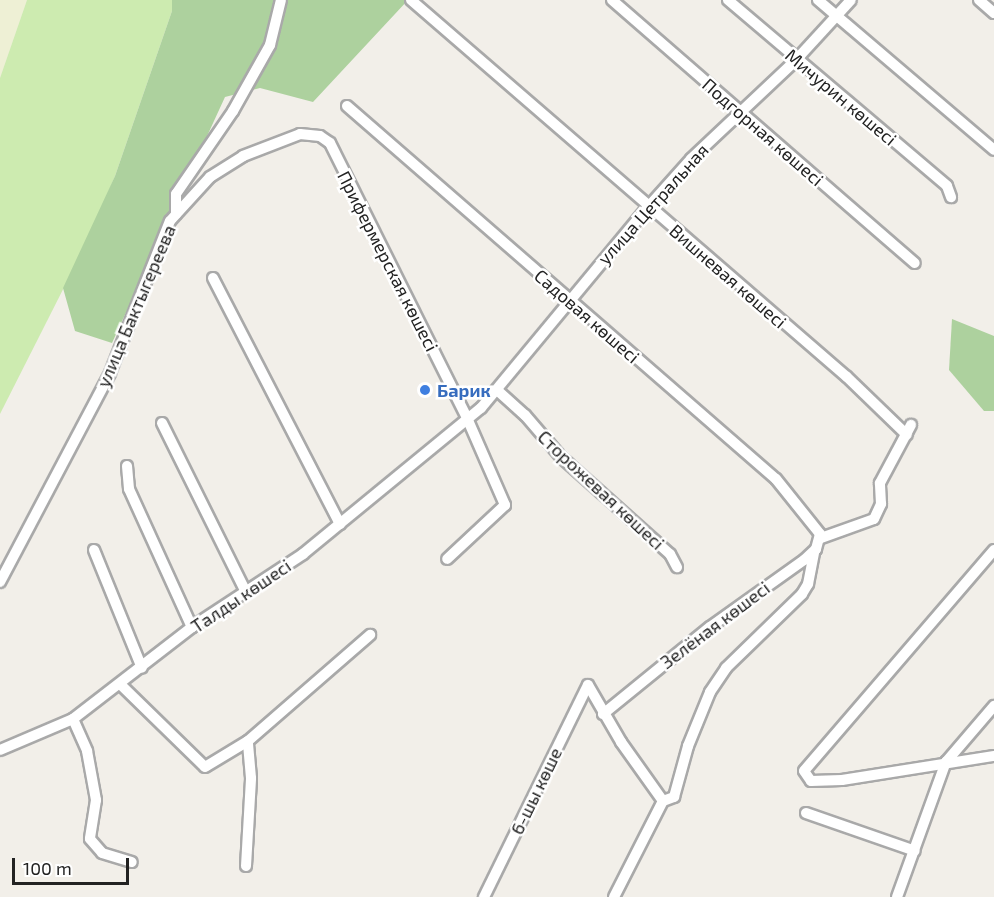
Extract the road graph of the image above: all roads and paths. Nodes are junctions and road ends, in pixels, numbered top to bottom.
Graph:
1 (281, 0) edge
2 (411, 0) edge
3 (612, 0) edge
4 (728, 0) edge
5 (818, 0) edge
6 (850, 0) edge
7 (980, 0) edge
8 (994, 13) edge
9 (836, 16) junction
10 (796, 60) junction
11 (346, 105) dead end
12 (742, 112) junction
13 (994, 150) edge
14 (951, 197) dead end
15 (649, 206) junction
16 (176, 214) junction
17 (915, 263) dead end
18 (213, 278) dead end
19 (567, 300) junction
20 (497, 390) junction
21 (467, 418) junction
22 (162, 423) dead end
23 (127, 466) dead end
24 (340, 524) junction
25 (821, 536) junction
26 (94, 550) dead end
27 (994, 550) edge
28 (814, 552) junction
29 (447, 559) dead end
30 (677, 567) dead end
31 (0, 582) edge
32 (246, 592) junction
33 (192, 627) junction
34 (370, 635) dead end
35 (142, 668) junction
36 (121, 685) junction
37 (994, 706) edge
38 (603, 714) junction
39 (74, 719) junction
40 (248, 741) junction
41 (0, 750) edge
42 (994, 756) edge
43 (946, 762) junction
44 (667, 800) junction
45 (806, 813) dead end
46 (915, 851) junction
47 (132, 862) dead end
48 (246, 866) dead end
49 (484, 897) edge
50 (614, 897) edge
51 (897, 897) edge

1 - 16 street, улица Бактыгереева
2 - 15 street, Вишневая көшесі
3 - 12 street, Подгорная көшесі
4 - 10 street, Мичурин көшесі
5 - 9 street
6 - 9 street, улица Цетральная
7 - 8 street
9 - 10 street, улица Цетральная
9 - 13 street
10 - 12 street, улица Цетральная
10 - 14 street, Мичурин көшесі
11 - 19 street, Садовая көшесі
12 - 15 street, улица Цетральная
12 - 17 street, Подгорная көшесі
15 - 19 street, улица Цетральная
15 - 25 street, Вишневая көшесі
16 - 21 street, Прифермерская көшесі
16 - 31 street, улица Бактыгереева
18 - 24 street
19 - 20 street, улица Цетральная
19 - 25 street, Садовая көшесі
20 - 21 street, улица Цетральная
20 - 30 street, Сторожевая көшесі
21 - 24 street, Талды көшесі
21 - 29 street, Прифермерская көшесі
22 - 32 street
23 - 33 street
24 - 32 street, Талды көшесі
25 - 28 street, Зелёная көшесі
26 - 35 street
27 - 43 street
28 - 38 street, Зелёная көшесі
28 - 44 street
32 - 33 street, Талды көшесі
33 - 35 street, Талды көшесі
34 - 40 street
35 - 36 street, Талды көшесі
36 - 39 street, Талды көшесі
36 - 40 street
37 - 43 street
38 - 44 street
38 - 49 street, 6-шы көше
39 - 41 street, Талды көшесі
39 - 47 street
40 - 48 street
42 - 43 street
43 - 46 street
44 - 50 street
45 - 46 street
46 - 51 street

